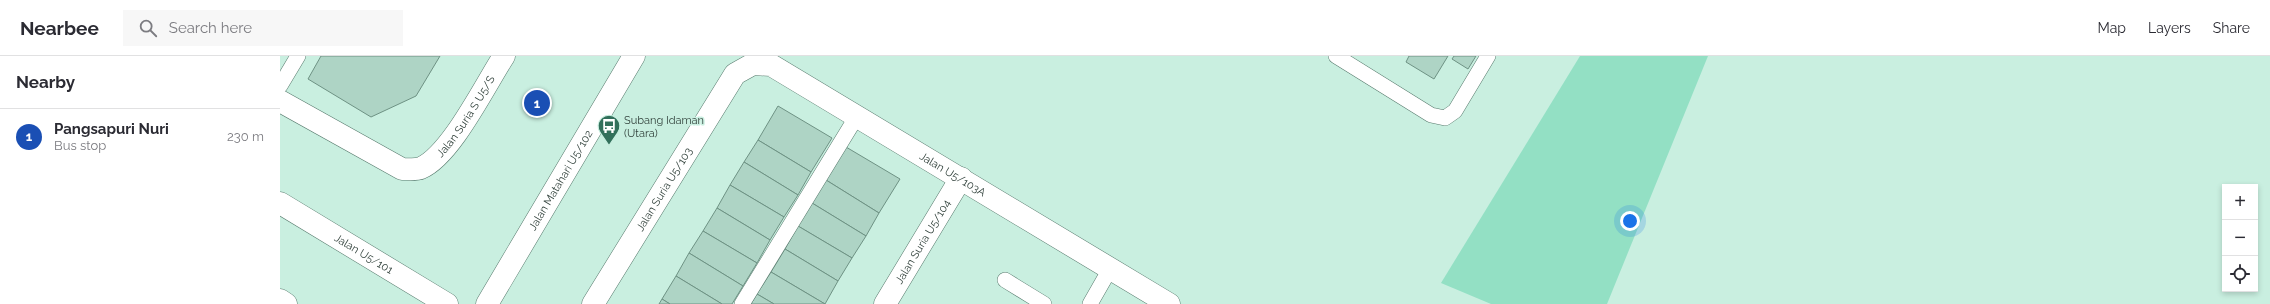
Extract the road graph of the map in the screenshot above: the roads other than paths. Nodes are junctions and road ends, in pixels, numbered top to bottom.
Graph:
1 (298, 56) edge
2 (504, 56) edge
3 (634, 56) edge
4 (1336, 56) edge
5 (1488, 56) edge
6 (735, 74) joint
7 (280, 86) edge
8 (280, 101) edge
9 (857, 116) junction
10 (961, 178) junction
11 (280, 203) edge
12 (1110, 269) junction
13 (1005, 280) dead end
14 (280, 300) edge
15 (286, 304) edge
16 (447, 304) edge
17 (487, 304) edge
18 (593, 304) edge
19 (742, 304) edge
20 (886, 304) edge
21 (1044, 304) edge
22 (1090, 304) edge
23 (1169, 304) edge

1 - 7 lane
2 - 8 street, Jalan Suria S U5/S
3 - 17 street, Jalan Matahari U5/102
4 - 5 lane
6 - 9 street, Jalan U5/103A
6 - 18 street, Jalan Suria U5/103
9 - 10 street, Jalan U5/103A
9 - 19 lane
10 - 12 street, Jalan U5/103A
10 - 20 street, Jalan Suria U5/104
11 - 16 street, Jalan U5/101
12 - 22 lane
12 - 23 street, Jalan U5/103A
13 - 21 lane
14 - 15 street

